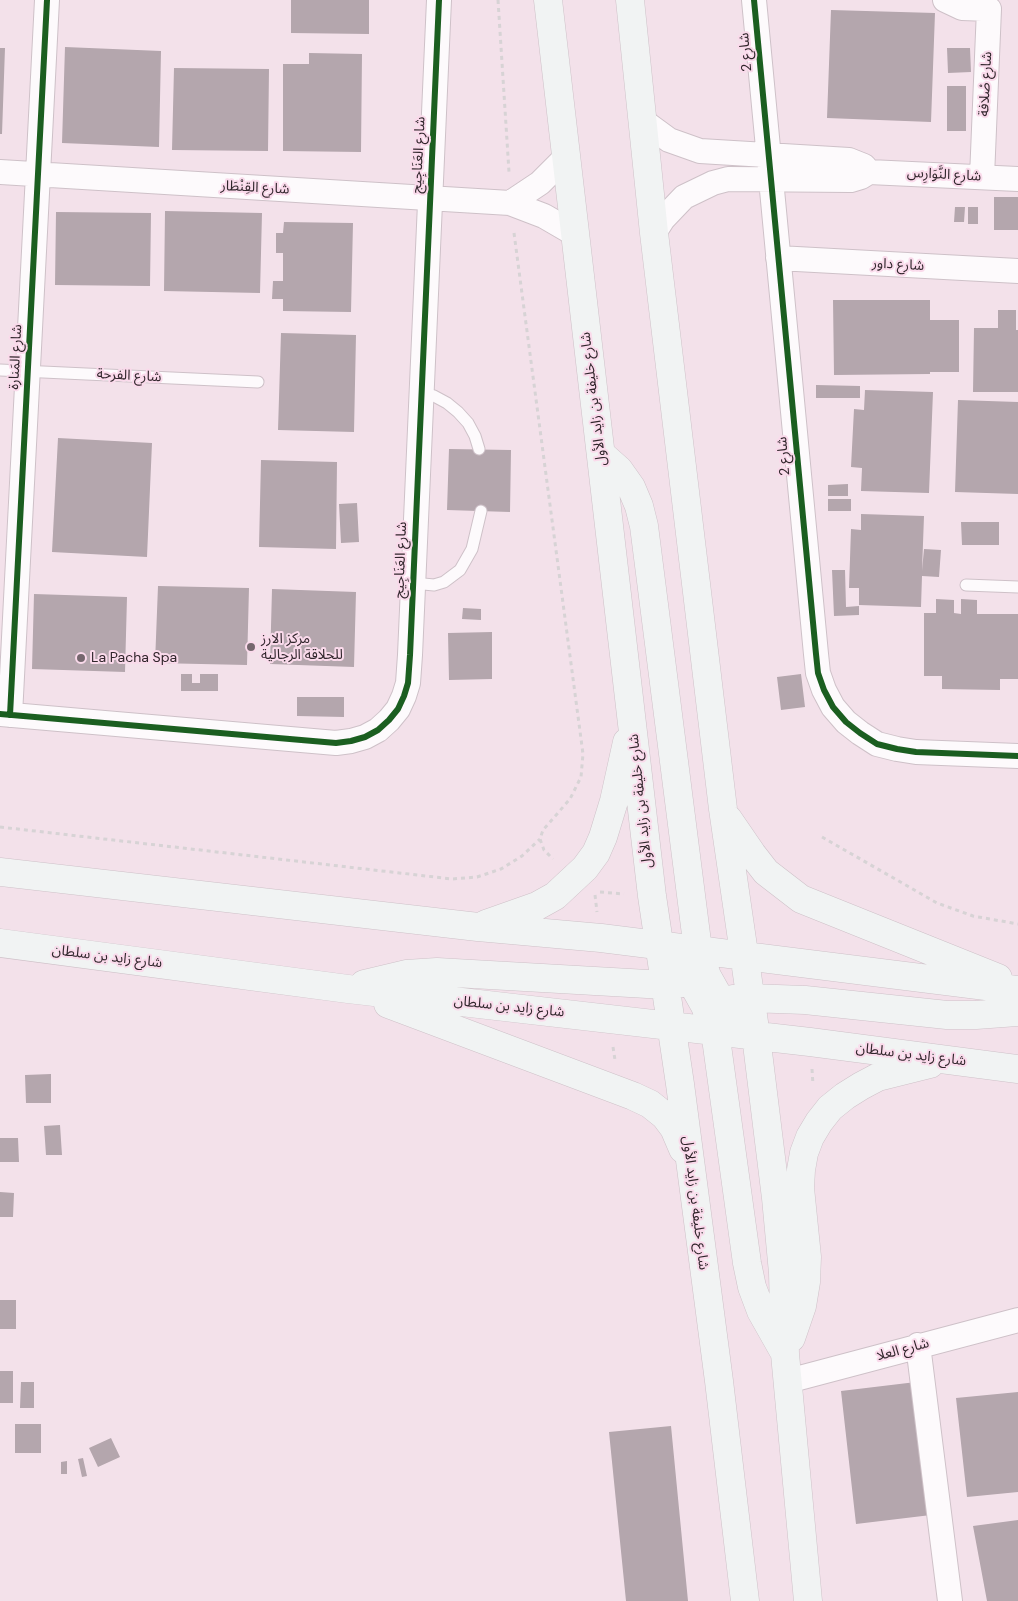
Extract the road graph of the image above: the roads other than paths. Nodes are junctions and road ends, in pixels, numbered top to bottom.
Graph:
1 (47, 0) edge
2 (439, 0) edge
3 (548, 0) edge
4 (630, 0) edge
5 (754, 0) edge
6 (945, 0) edge
7 (997, 5) edge
8 (642, 121) junction
9 (768, 154) junction
10 (565, 158) junction
11 (0, 172) edge
12 (869, 172) junction
13 (38, 175) junction
14 (982, 177) junction
15 (770, 179) junction
16 (1018, 179) edge
17 (430, 198) junction
18 (510, 203) junction
19 (654, 233) junction
20 (575, 234) junction
21 (778, 258) junction
22 (1018, 271) edge
23 (0, 370) edge
24 (28, 372) junction
25 (258, 382) dead end
26 (421, 392) junction
27 (479, 450) dead end
28 (601, 454) junction
29 (482, 511) dead end
30 (413, 584) junction
31 (966, 585) dead end
32 (1018, 587) edge
33 (5, 714) edge
34 (632, 720) junction
35 (1018, 756) edge
36 (723, 809) junction
37 (0, 872) edge
38 (478, 927) junction
39 (0, 943) edge
40 (659, 945) junction
41 (698, 950) junction
42 (744, 955) junction
43 (688, 981) junction
44 (1018, 986) edge
45 (348, 989) junction
46 (1018, 990) edge
47 (750, 998) junction
48 (1018, 1012) edge
49 (714, 1013) junction
50 (672, 1026) junction
51 (756, 1036) junction
52 (948, 1060) junction
53 (1018, 1068) edge
54 (691, 1169) junction
55 (1018, 1320) edge
56 (918, 1345) junction
57 (785, 1354) junction
58 (788, 1381) junction
59 (745, 1601) edge
60 (808, 1601) edge
61 (950, 1601) edge

1 - 13 street, شارع المَنارة
2 - 17 street, شارع العَنَاجِيج
3 - 10 main road, شارع خليفة بن زايد الأول
4 - 8 main road
5 - 9 street, شارع 2
6 - 7 street
7 - 14 street, شارع صْلافة
8 - 9 street, شارع النَّوَارِس
8 - 19 main road
9 - 12 street, شارع النَّوَارِس
9 - 15 street, شارع 2
10 - 18 street
10 - 20 main road, شارع خليفة بن زايد الأول
11 - 13 street, شارع القِنْطَار
12 - 14 street, شارع النَّوَارِس
12 - 15 street, شارع النَّوَارِس
13 - 17 street, شارع القِنْطَار
13 - 24 street, شارع المَنارة
14 - 16 street, شارع النَّوَارِس
15 - 19 street, شارع النَّوَارِس
15 - 21 street, شارع 2
17 - 18 street, شارع القِنْطَار
17 - 26 street, شارع العَنَاجِيج
18 - 20 street, شارع القِنْطَار
19 - 36 main road
20 - 28 main road, شارع خليفة بن زايد الأول
21 - 22 street, شارع داور
21 - 35 street, شارع 2
23 - 24 lane, شارع الفرحة
24 - 25 lane, شارع الفرحة
24 - 33 street, شارع المَنارة
26 - 27 lane
26 - 30 street, شارع العَنَاجِيج
28 - 34 main road, شارع خليفة بن زايد الأول
28 - 41 main road
29 - 30 lane
30 - 33 street, شارع العَنَاجِيج
31 - 32 lane
34 - 38 main road
34 - 40 main road, شارع خليفة بن زايد الأول
36 - 42 main road
36 - 44 main road
37 - 38 main road
38 - 40 main road
39 - 45 main road, شارع زايد بن سلطان
40 - 41 main road
40 - 43 main road, شارع خليفة بن زايد الأول
41 - 42 main road
41 - 43 main road
42 - 43 main road
42 - 46 main road
42 - 47 main road
43 - 45 main road
43 - 49 main road
43 - 50 main road, شارع خليفة بن زايد الأول
45 - 50 main road, شارع زايد بن سلطان
45 - 54 main road
47 - 48 main road
47 - 49 main road
47 - 51 main road
49 - 50 main road, شارع زايد بن سلطان
49 - 51 main road, شارع زايد بن سلطان
49 - 57 main road
50 - 54 main road, شارع خليفة بن زايد الأول
51 - 52 main road, شارع زايد بن سلطان
51 - 57 main road
52 - 53 main road, شارع زايد بن سلطان
52 - 57 main road
54 - 59 main road, شارع خليفة بن زايد الأول
55 - 56 street, شارع العلا
56 - 58 street, شارع العلا
56 - 61 street
57 - 58 main road
58 - 60 main road

